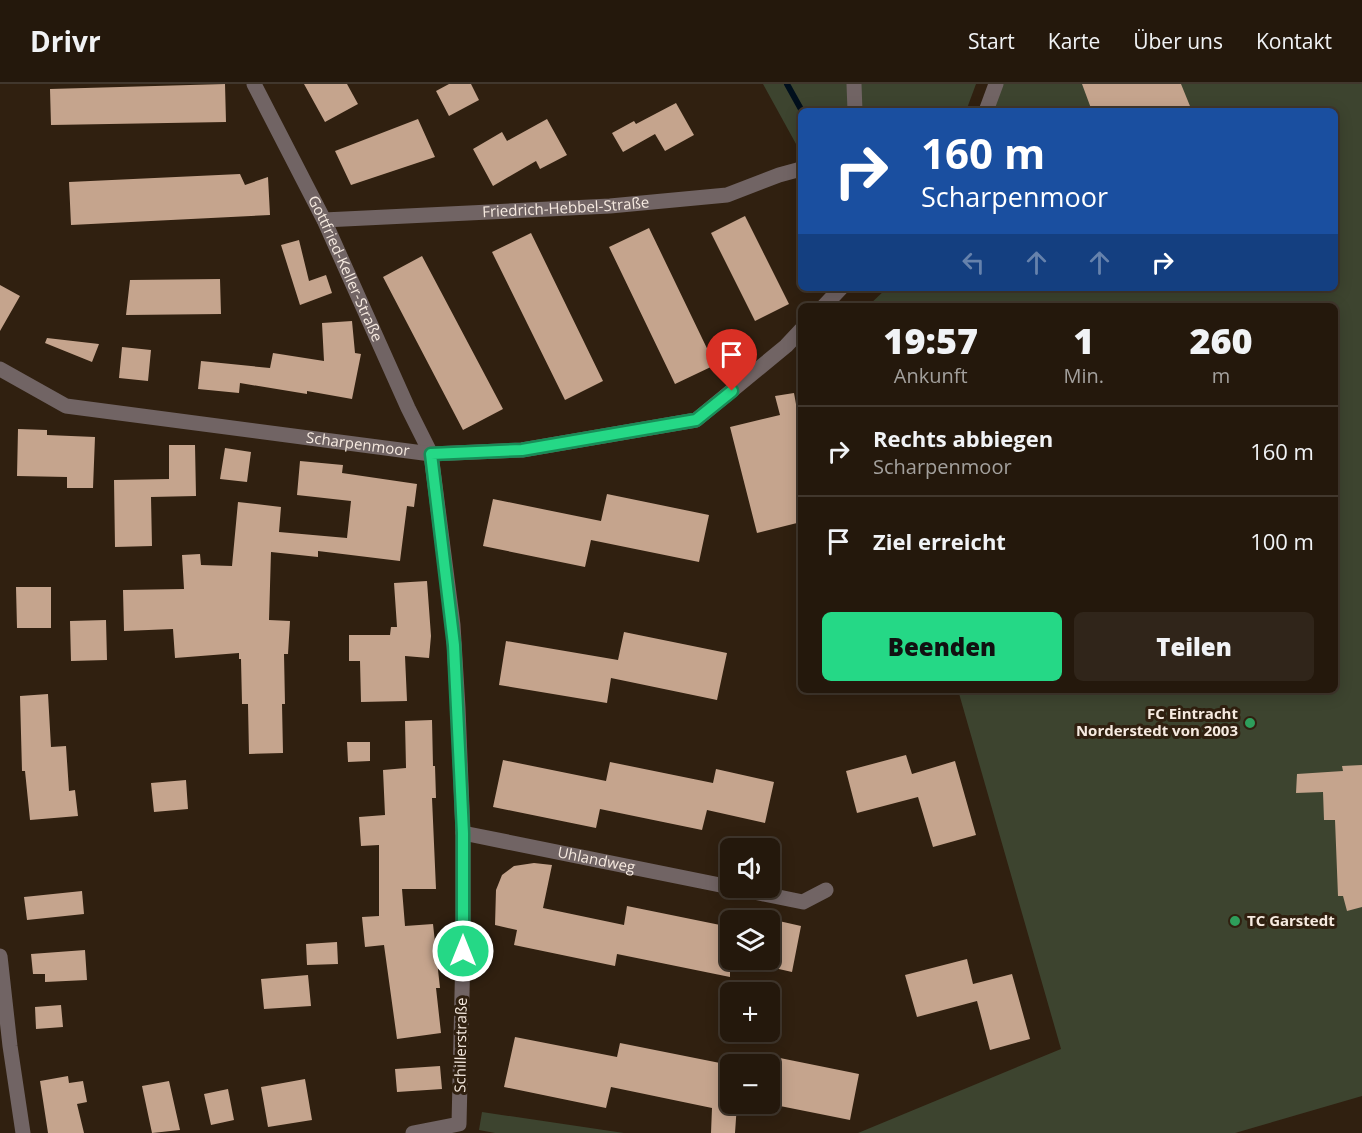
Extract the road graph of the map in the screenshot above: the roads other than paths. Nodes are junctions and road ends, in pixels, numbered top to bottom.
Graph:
1 (254, 84) edge
2 (854, 84) edge
3 (996, 84) edge
4 (855, 108) edge
5 (987, 108) edge
6 (798, 171) edge
7 (324, 220) junction
8 (838, 291) edge
9 (827, 303) edge
10 (798, 333) edge
11 (0, 369) edge
12 (431, 454) junction
13 (463, 833) junction
14 (720, 885) edge
15 (826, 890) dead end
16 (780, 897) edge
17 (0, 956) edge
18 (23, 1133) edge
19 (413, 1133) edge

1 - 7 street, Gottfried-Keller-Straße
2 - 4 street
3 - 5 street
6 - 7 street, Friedrich-Hebbel-Straße
7 - 12 street, Gottfried-Keller-Straße
8 - 9 street
10 - 12 street, Scharpenmoor
11 - 12 street, Scharpenmoor
12 - 13 street, Schillerstraße
13 - 14 street, Uhlandweg
13 - 19 street, Schillerstraße
15 - 16 street
17 - 18 street

